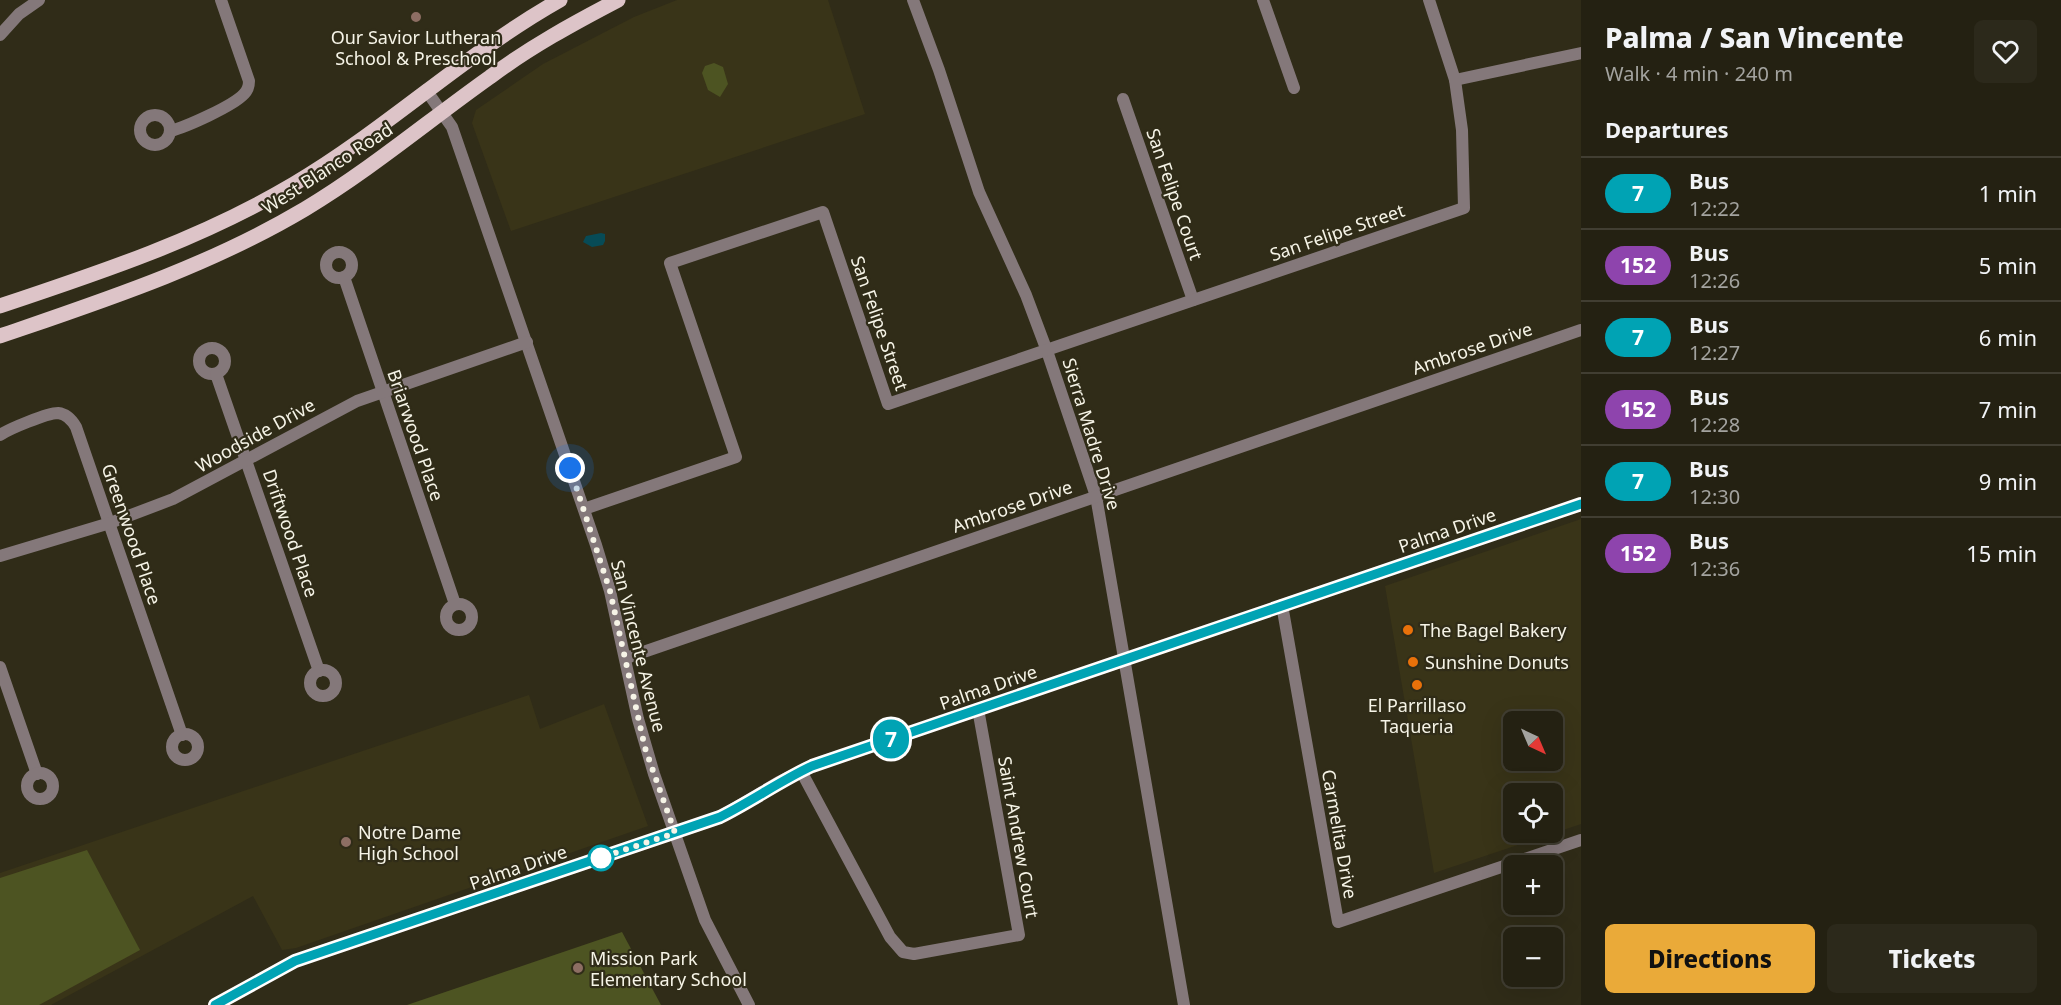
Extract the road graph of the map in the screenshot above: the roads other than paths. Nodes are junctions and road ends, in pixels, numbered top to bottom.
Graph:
1 (39, 0) edge
2 (221, 0) edge
3 (560, 0) edge
4 (618, 0) edge
5 (913, 0) edge
6 (1263, 0) edge
7 (1429, 0) edge
8 (0, 35) edge
9 (1581, 53) edge
10 (1455, 80) junction
11 (1294, 88) dead end
12 (426, 90) junction
13 (1123, 99) dead end
14 (443, 112) junction
15 (170, 131) dead end
16 (344, 277) dead end
17 (1193, 300) junction
18 (0, 306) edge
19 (1581, 330) edge
20 (0, 336) edge
21 (526, 342) junction
22 (1047, 351) junction
23 (216, 374) dead end
24 (382, 391) junction
25 (0, 435) edge
26 (246, 459) junction
27 (1096, 496) junction
28 (1581, 504) edge
29 (584, 509) junction
30 (110, 523) junction
31 (0, 556) edge
32 (455, 604) dead end
33 (1282, 605) junction
34 (626, 658) junction
35 (1126, 660) junction
36 (0, 667) edge
37 (319, 671) dead end
38 (978, 709) junction
39 (182, 735) dead end
40 (801, 771) junction
41 (37, 774) dead end
42 (675, 833) junction
43 (1581, 840) edge
44 (220, 1004) edge
45 (749, 1005) edge
46 (1184, 1005) edge

1 - 8 street
2 - 15 street
3 - 12 main road, West Blanco Road
4 - 14 main road, West Blanco Road
5 - 22 street, Sierra Madre Drive
6 - 11 street
7 - 10 street
9 - 10 street
10 - 17 street, San Felipe Street
12 - 14 street, San Vincente Avenue
12 - 18 main road, West Blanco Road
13 - 17 street, San Felipe Court
14 - 20 main road, West Blanco Road
14 - 21 street, San Vincente Avenue
16 - 24 street, Briarwood Place
17 - 22 street, San Felipe Street
19 - 27 street, Ambrose Drive
21 - 24 street, Woodside Drive
21 - 29 street, San Vincente Avenue
22 - 27 street, Sierra Madre Drive
22 - 29 street, San Felipe Street
23 - 26 street, Driftwood Place
24 - 26 street, Woodside Drive
24 - 32 street, Briarwood Place
25 - 30 street, Greenwood Place
26 - 30 street, Woodside Drive
26 - 37 street, Driftwood Place
27 - 34 street, Ambrose Drive
27 - 35 street, Sierra Madre Drive
28 - 33 street, Palma Drive
29 - 34 street, San Vincente Avenue
30 - 31 street, Woodside Drive
30 - 39 street, Greenwood Place
33 - 35 street, Palma Drive
33 - 43 street, Carmelita Drive
34 - 42 street, San Vincente Avenue
35 - 38 street, Palma Drive
35 - 46 street, Sierra Madre Drive
36 - 41 street
38 - 40 street, Palma Drive
38 - 40 street, Saint Andrew Court
40 - 42 street, Palma Drive
42 - 44 street, Palma Drive
42 - 45 street, San Vincente Avenue

